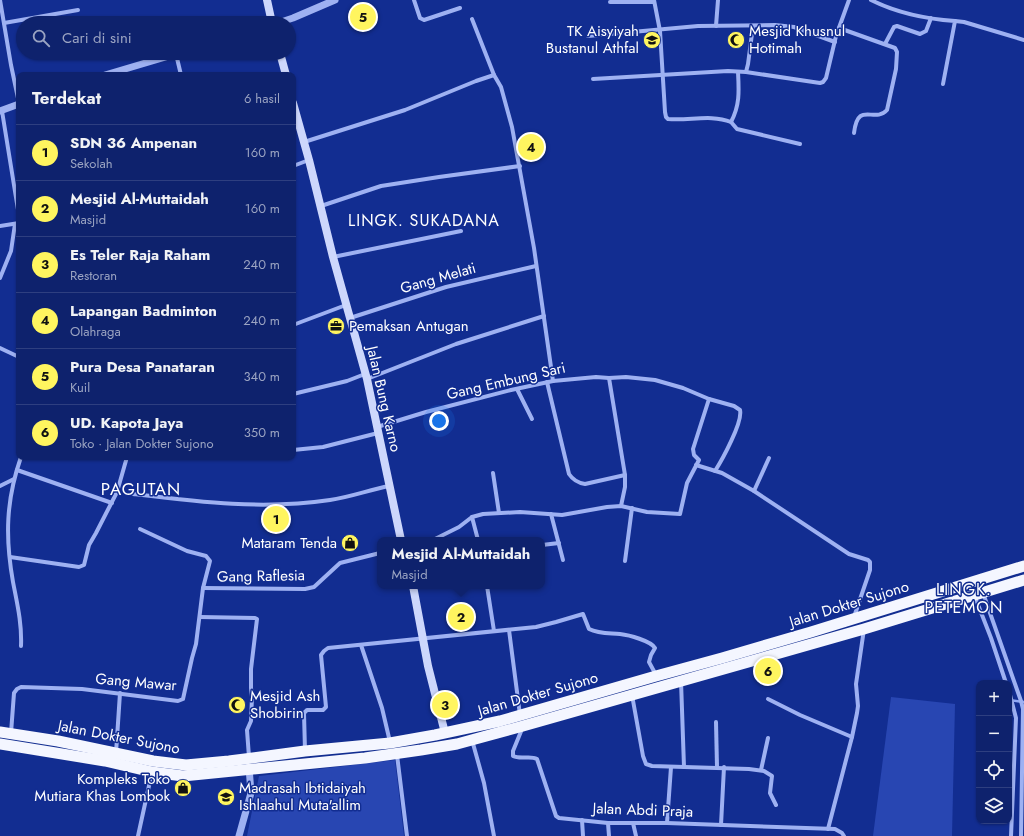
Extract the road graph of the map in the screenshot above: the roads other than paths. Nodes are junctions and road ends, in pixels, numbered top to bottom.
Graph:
1 (0, 0) edge
2 (267, 0) edge
3 (335, 0) edge
4 (414, 0) edge
5 (718, 0) edge
6 (849, 0) edge
7 (871, 0) edge
8 (654, 1) edge
9 (610, 2) dead end
10 (460, 8) dead end
11 (78, 10) dead end
12 (44, 16) edge
13 (270, 16) edge
14 (296, 17) edge
15 (930, 18) junction
16 (472, 19) dead end
17 (16, 21) edge
18 (955, 21) junction
19 (4, 23) junction
20 (716, 26) junction
21 (753, 26) junction
22 (839, 28) junction
23 (660, 30) junction
24 (588, 36) dead end
25 (1024, 40) edge
26 (835, 42) junction
27 (885, 44) junction
28 (154, 60) edge
29 (178, 60) edge
30 (282, 60) edge
31 (115, 72) edge
32 (180, 72) edge
33 (285, 72) edge
34 (738, 72) junction
35 (746, 72) junction
36 (494, 75) junction
37 (662, 75) junction
38 (593, 79) dead end
39 (943, 84) dead end
40 (16, 89) edge
41 (16, 104) edge
42 (1, 111) edge
43 (296, 114) edge
44 (731, 122) junction
45 (854, 132) dead end
46 (304, 142) junction
47 (800, 144) dead end
48 (309, 160) junction
49 (296, 165) edge
50 (520, 166) junction
51 (16, 198) edge
52 (320, 206) junction
53 (16, 224) edge
54 (0, 226) edge
55 (16, 228) edge
56 (461, 231) dead end
57 (333, 257) junction
58 (536, 266) junction
59 (0, 278) edge
60 (346, 305) junction
61 (544, 316) junction
62 (349, 318) junction
63 (296, 324) edge
64 (0, 348) edge
65 (16, 356) edge
66 (366, 377) junction
67 (610, 378) junction
68 (553, 381) junction
69 (546, 382) junction
70 (518, 391) junction
71 (296, 393) edge
72 (709, 399) junction
73 (532, 419) dead end
74 (378, 430) junction
75 (296, 450) edge
76 (769, 458) dead end
77 (20, 460) edge
78 (126, 460) edge
79 (696, 465) junction
80 (16, 470) junction
81 (715, 471) junction
82 (493, 473) dead end
83 (625, 475) junction
84 (14, 479) junction
85 (0, 486) edge
86 (389, 486) junction
87 (754, 490) junction
88 (133, 494) dead end
89 (112, 503) junction
90 (620, 506) junction
91 (632, 508) junction
92 (499, 513) junction
93 (551, 514) junction
94 (472, 517) junction
95 (140, 529) dead end
96 (400, 537) edge
97 (440, 537) edge
98 (477, 537) edge
99 (559, 542) junction
100 (545, 544) edge
101 (377, 554) edge
102 (10, 557) junction
103 (563, 560) dead end
104 (625, 561) dead end
105 (1024, 566) edge
106 (1024, 580) edge
107 (956, 587) junction
108 (203, 588) junction
109 (414, 589) edge
110 (487, 589) edge
111 (979, 594) junction
112 (959, 600) junction
113 (200, 617) junction
114 (854, 619) junction
115 (864, 629) junction
116 (509, 630) junction
117 (494, 631) junction
118 (423, 639) junction
119 (361, 645) junction
120 (21, 646) dead end
121 (656, 676) junction
122 (1005, 680) edge
123 (681, 681) junction
124 (598, 692) junction
125 (120, 693) junction
126 (632, 695) junction
127 (768, 699) dead end
128 (1012, 699) edge
129 (600, 704) junction
130 (522, 721) junction
131 (716, 722) dead end
132 (5, 733) edge
133 (445, 734) junction
134 (852, 737) junction
135 (768, 738) dead end
136 (472, 740) junction
137 (390, 743) junction
138 (0, 744) edge
139 (457, 744) junction
140 (437, 747) junction
141 (305, 751) junction
142 (116, 753) junction
143 (397, 754) junction
144 (249, 764) junction
145 (671, 766) junction
146 (684, 767) junction
147 (717, 767) junction
148 (724, 767) junction
149 (761, 770) junction
150 (152, 772) junction
151 (776, 805) dead end
152 (582, 820) junction
153 (608, 822) junction
154 (633, 823) junction
155 (667, 823) junction
156 (721, 825) junction
157 (828, 829) junction
158 (839, 831) junction
159 (138, 836) edge
160 (239, 836) edge
161 (408, 836) edge
162 (494, 836) edge
163 (583, 836) edge
164 (610, 836) edge
165 (636, 836) edge
166 (839, 836) edge
167 (844, 836) edge
168 (1012, 836) edge
169 (1021, 836) edge

1 - 19 street
2 - 13 main road
3 - 14 street
4 - 10 street
5 - 20 street
6 - 22 street
7 - 15 street
8 - 9 street
8 - 23 street
11 - 12 street
15 - 18 street
15 - 27 street
16 - 36 street
17 - 19 street
18 - 25 street
18 - 39 street
19 - 40 street
20 - 21 street
20 - 23 street
21 - 26 street
21 - 35 street
22 - 26 street
22 - 27 street
23 - 24 street
23 - 37 street
26 - 35 street
27 - 45 street
28 - 31 street
29 - 32 street
30 - 33 main road
34 - 35 street
34 - 37 street
34 - 44 street
36 - 46 street
36 - 50 street
37 - 38 street
37 - 44 street
41 - 42 street
42 - 51 street
43 - 46 main road, Jalan Bung Karno
44 - 47 street
46 - 48 main road, Jalan Bung Karno
48 - 49 street
48 - 52 main road, Jalan Bung Karno
50 - 52 street
50 - 58 street
52 - 57 main road, Jalan Bung Karno
53 - 54 street
55 - 59 street
56 - 57 street
57 - 60 main road, Jalan Bung Karno
58 - 61 street
58 - 62 street, Gang Melati
60 - 62 main road, Jalan Bung Karno
60 - 63 street
61 - 66 street
61 - 68 street
62 - 66 main road, Jalan Bung Karno
64 - 65 street
66 - 71 street
66 - 74 main road, Jalan Bung Karno
67 - 68 street, Gang Embung Sari
67 - 72 street, Gang Embung Sari
67 - 83 street
68 - 69 street, Gang Embung Sari
69 - 70 street, Gang Embung Sari
69 - 83 street
70 - 73 street
70 - 74 street, Gang Embung Sari
72 - 79 street
72 - 81 street, Gang Embung Sari
74 - 75 street, Gang Embung Sari
74 - 86 main road, Jalan Bung Karno
76 - 87 street
77 - 80 street
78 - 89 street
79 - 81 street
79 - 91 street
80 - 84 street
80 - 89 street
81 - 87 street
82 - 92 street
83 - 90 street
84 - 85 street
84 - 102 street
86 - 88 street
86 - 96 main road, Jalan Bung Karno
87 - 114 street
89 - 102 street
90 - 91 street
90 - 93 street
91 - 104 street
92 - 93 street
92 - 94 street
93 - 99 street
94 - 97 street
94 - 98 street
95 - 108 street, Gang Mawar
99 - 100 street
99 - 103 street
101 - 108 street, Gang Raflesia
102 - 120 street
105 - 107 highway, Jalan Dokter Sujono
106 - 111 highway
107 - 112 highway
107 - 114 highway, Jalan Dokter Sujono
108 - 113 street, Gang Mawar
109 - 118 main road
110 - 117 street
111 - 112 highway
111 - 122 street
111 - 169 street
112 - 115 highway
113 - 125 street, Gang Mawar
113 - 144 street
114 - 121 highway, Jalan Dokter Sujono
115 - 123 highway
115 - 134 street
116 - 117 street
116 - 121 street
116 - 130 street
117 - 118 street
118 - 119 street
118 - 133 main road
119 - 137 street
119 - 141 street
121 - 124 highway, Jalan Dokter Sujono
123 - 126 highway
123 - 146 street
124 - 129 street
124 - 130 highway, Jalan Dokter Sujono
125 - 132 street, Gang Mawar
125 - 142 street
126 - 129 highway
126 - 145 street
127 - 134 street
128 - 168 street
129 - 130 highway
130 - 133 highway, Jalan Dokter Sujono
130 - 136 highway
130 - 152 street, Jalan Abdi Praja
131 - 147 street
132 - 142 highway, Jalan Dokter Sujono
133 - 137 highway, Jalan Dokter Sujono
133 - 139 highway
133 - 140 highway
134 - 157 street
135 - 149 street
136 - 139 highway
136 - 162 street
137 - 141 highway, Jalan Dokter Sujono
138 - 150 highway
139 - 140 highway
140 - 143 highway
141 - 144 highway, Jalan Dokter Sujono
142 - 144 highway, Jalan Dokter Sujono
143 - 144 highway
143 - 161 street
144 - 150 highway
144 - 160 street
145 - 146 street
145 - 155 street
146 - 147 street
147 - 148 street
148 - 149 street
148 - 156 street
149 - 151 street
150 - 159 street
152 - 153 street, Jalan Abdi Praja
152 - 163 street
153 - 154 street, Jalan Abdi Praja
153 - 164 street
154 - 155 street, Jalan Abdi Praja
154 - 165 street
155 - 156 street, Jalan Abdi Praja
156 - 157 street, Jalan Abdi Praja
157 - 158 street, Jalan Abdi Praja
158 - 166 street
158 - 167 street

